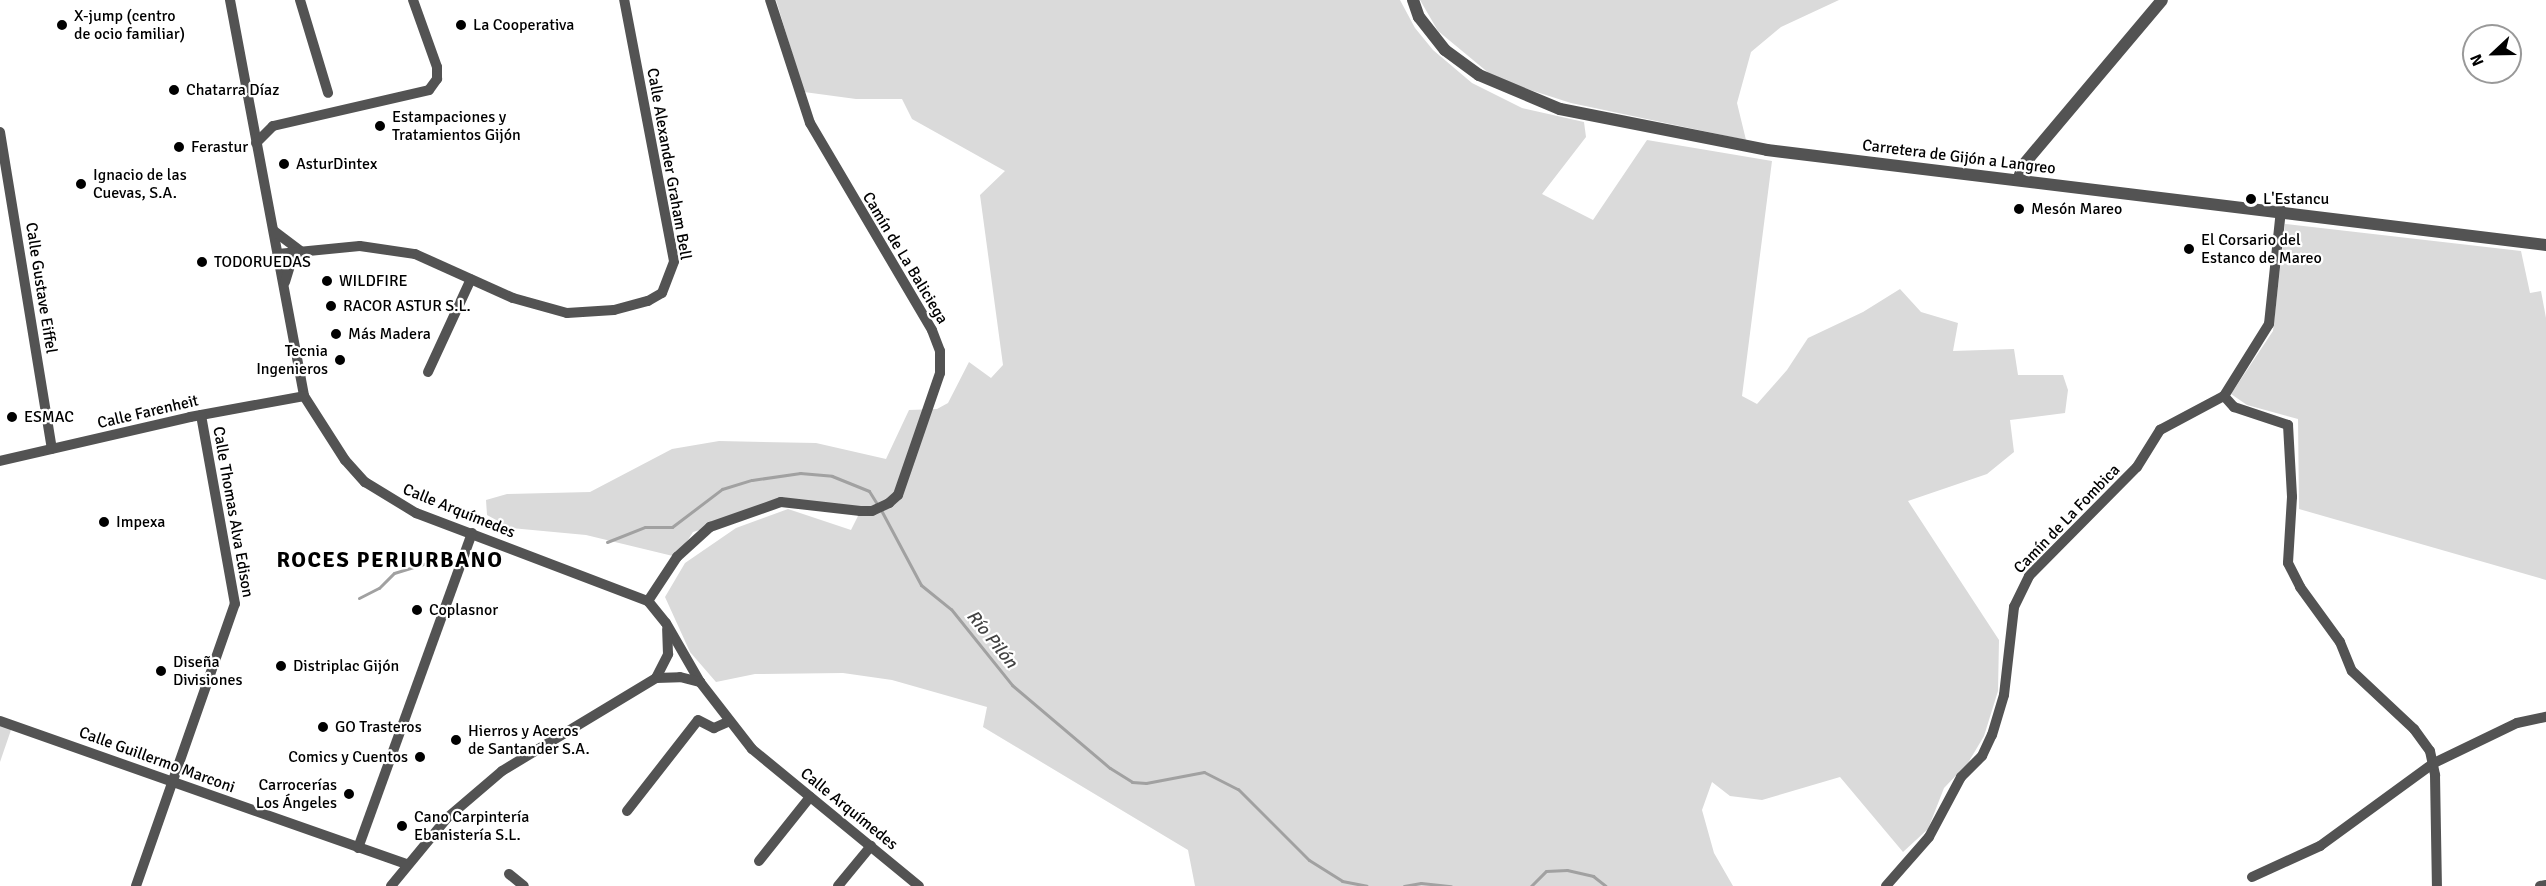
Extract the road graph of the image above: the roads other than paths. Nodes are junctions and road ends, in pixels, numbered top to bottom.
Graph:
1 (230, 0) edge
2 (300, 0) edge
3 (413, 0) edge
4 (624, 0) edge
5 (770, 0) edge
6 (1413, 0) edge
7 (2162, 0) edge
8 (328, 93) dead end
9 (250, 114) junction
10 (273, 126) junction
11 (0, 132) edge
12 (256, 143) junction
13 (2018, 180) junction
14 (2281, 210) junction
15 (274, 231) junction
16 (2546, 245) edge
17 (302, 252) junction
18 (278, 254) junction
19 (471, 279) junction
20 (284, 287) junction
21 (428, 372) dead end
22 (304, 396) junction
23 (2224, 396) junction
24 (201, 415) junction
25 (52, 449) junction
26 (0, 461) edge
27 (472, 533) junction
28 (648, 602) junction
29 (666, 623) junction
30 (656, 678) junction
31 (700, 682) junction
32 (2546, 717) edge
33 (0, 721) edge
34 (730, 722) junction
35 (2434, 763) junction
36 (173, 781) junction
37 (810, 797) junction
38 (627, 811) dead end
39 (872, 846) junction
40 (358, 848) junction
41 (759, 861) dead end
42 (406, 864) junction
43 (509, 874) dead end
44 (2252, 876) dead end
45 (2546, 885) edge
46 (136, 886) edge
47 (391, 886) edge
48 (524, 886) edge
49 (838, 886) edge
50 (919, 886) edge
51 (1886, 886) edge
52 (2437, 886) edge
53 (2541, 886) edge

1 - 9 street, Calle Arquímedes
2 - 8 street
3 - 10 street
4 - 19 street, Calle Alexander Graham Bell
5 - 28 street, Camín de La Baliciega
6 - 13 street, Carretera de Gijón a Langreo
7 - 13 street
9 - 10 street
9 - 12 street, Calle Arquímedes
10 - 12 street
11 - 25 street, Calle Gustave Eiffel
12 - 15 street, Calle Arquímedes
13 - 14 street, Carretera de Gijón a Langreo
14 - 16 street, Carretera de Gijón a Langreo
14 - 23 street
15 - 17 street
15 - 18 street, Calle Arquímedes
17 - 18 street, Calle Alexander Graham Bell
17 - 19 street, Calle Alexander Graham Bell
17 - 20 street
18 - 20 street, Calle Arquímedes
19 - 21 street
20 - 22 street, Calle Arquímedes
22 - 24 street, Calle Farenheit
22 - 27 street, Calle Arquímedes
23 - 35 street
23 - 51 street, Camín de La Fombica
24 - 25 street, Calle Farenheit
24 - 36 street, Calle Thomas Alva Edison
25 - 26 street, Calle Farenheit
27 - 28 street, Calle Arquímedes
27 - 40 street
28 - 29 street, Calle Arquímedes
29 - 30 street
29 - 31 street, Calle Arquímedes
30 - 31 street
30 - 42 street
31 - 34 street, Calle Arquímedes
32 - 35 street
33 - 36 street, Calle Guillermo Marconi
34 - 37 street, Calle Arquímedes
34 - 38 street
35 - 44 street
35 - 52 street
36 - 40 street, Calle Guillermo Marconi
36 - 46 street, Calle Thomas Alva Edison
37 - 39 street, Calle Arquímedes
37 - 41 street
39 - 49 street
39 - 50 street, Calle Arquímedes
40 - 42 street, Calle Guillermo Marconi
42 - 47 street
43 - 48 street
45 - 53 street

